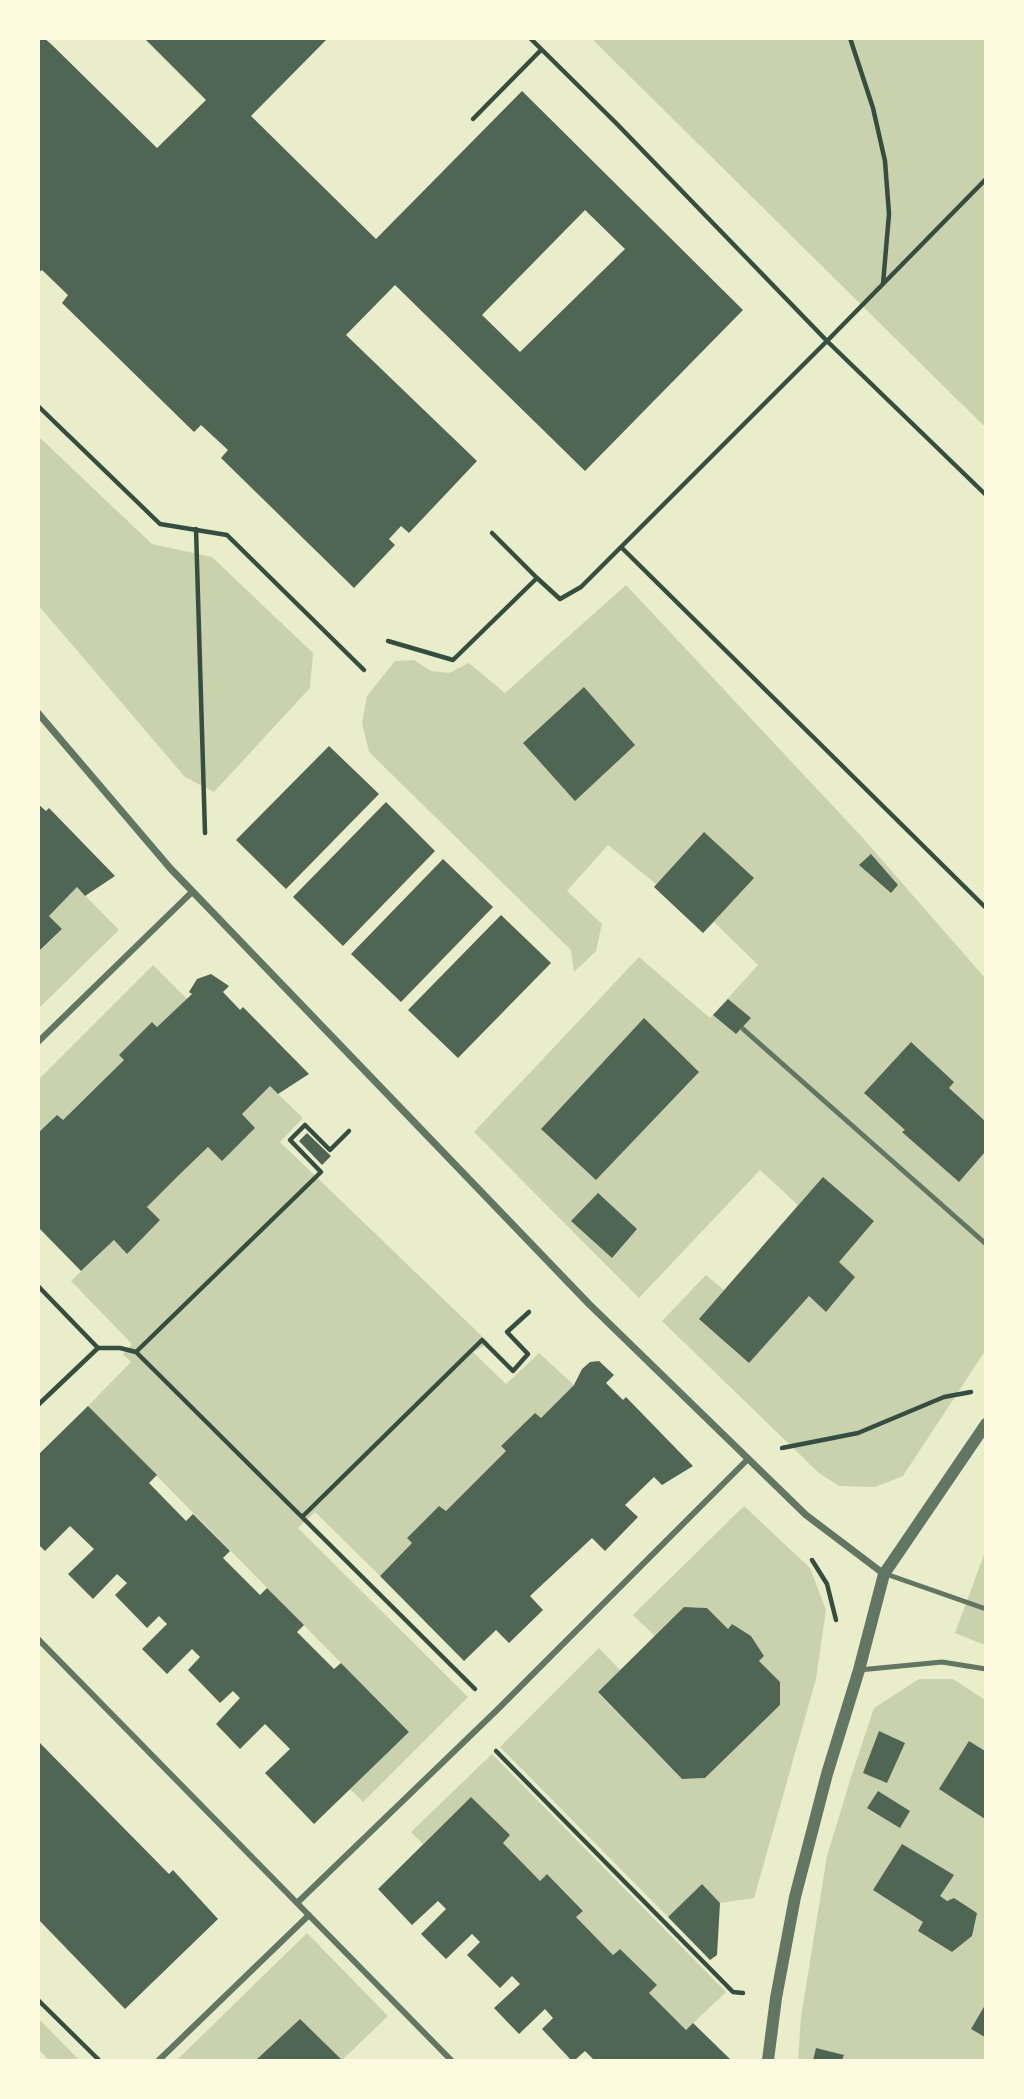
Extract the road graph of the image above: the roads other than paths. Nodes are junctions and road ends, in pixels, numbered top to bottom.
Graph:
1 (38, 713) edge
2 (192, 892) junction
3 (743, 1029) dead end
4 (38, 1042) edge
5 (985, 1244) edge
6 (985, 1424) edge
7 (748, 1460) junction
8 (884, 1574) junction
9 (985, 1608) edge
10 (38, 1639) edge
11 (985, 1669) edge
12 (859, 1670) junction
13 (297, 1903) junction
14 (309, 1915) junction
15 (159, 2060) edge
16 (451, 2060) edge
17 (768, 2060) edge

1 - 2 street
2 - 4 street
2 - 7 street
3 - 5 lane
6 - 8 street
7 - 8 street
7 - 13 street
8 - 9 lane
8 - 12 street
10 - 13 street
11 - 12 lane
12 - 17 street
13 - 14 street
14 - 15 street
14 - 16 street

